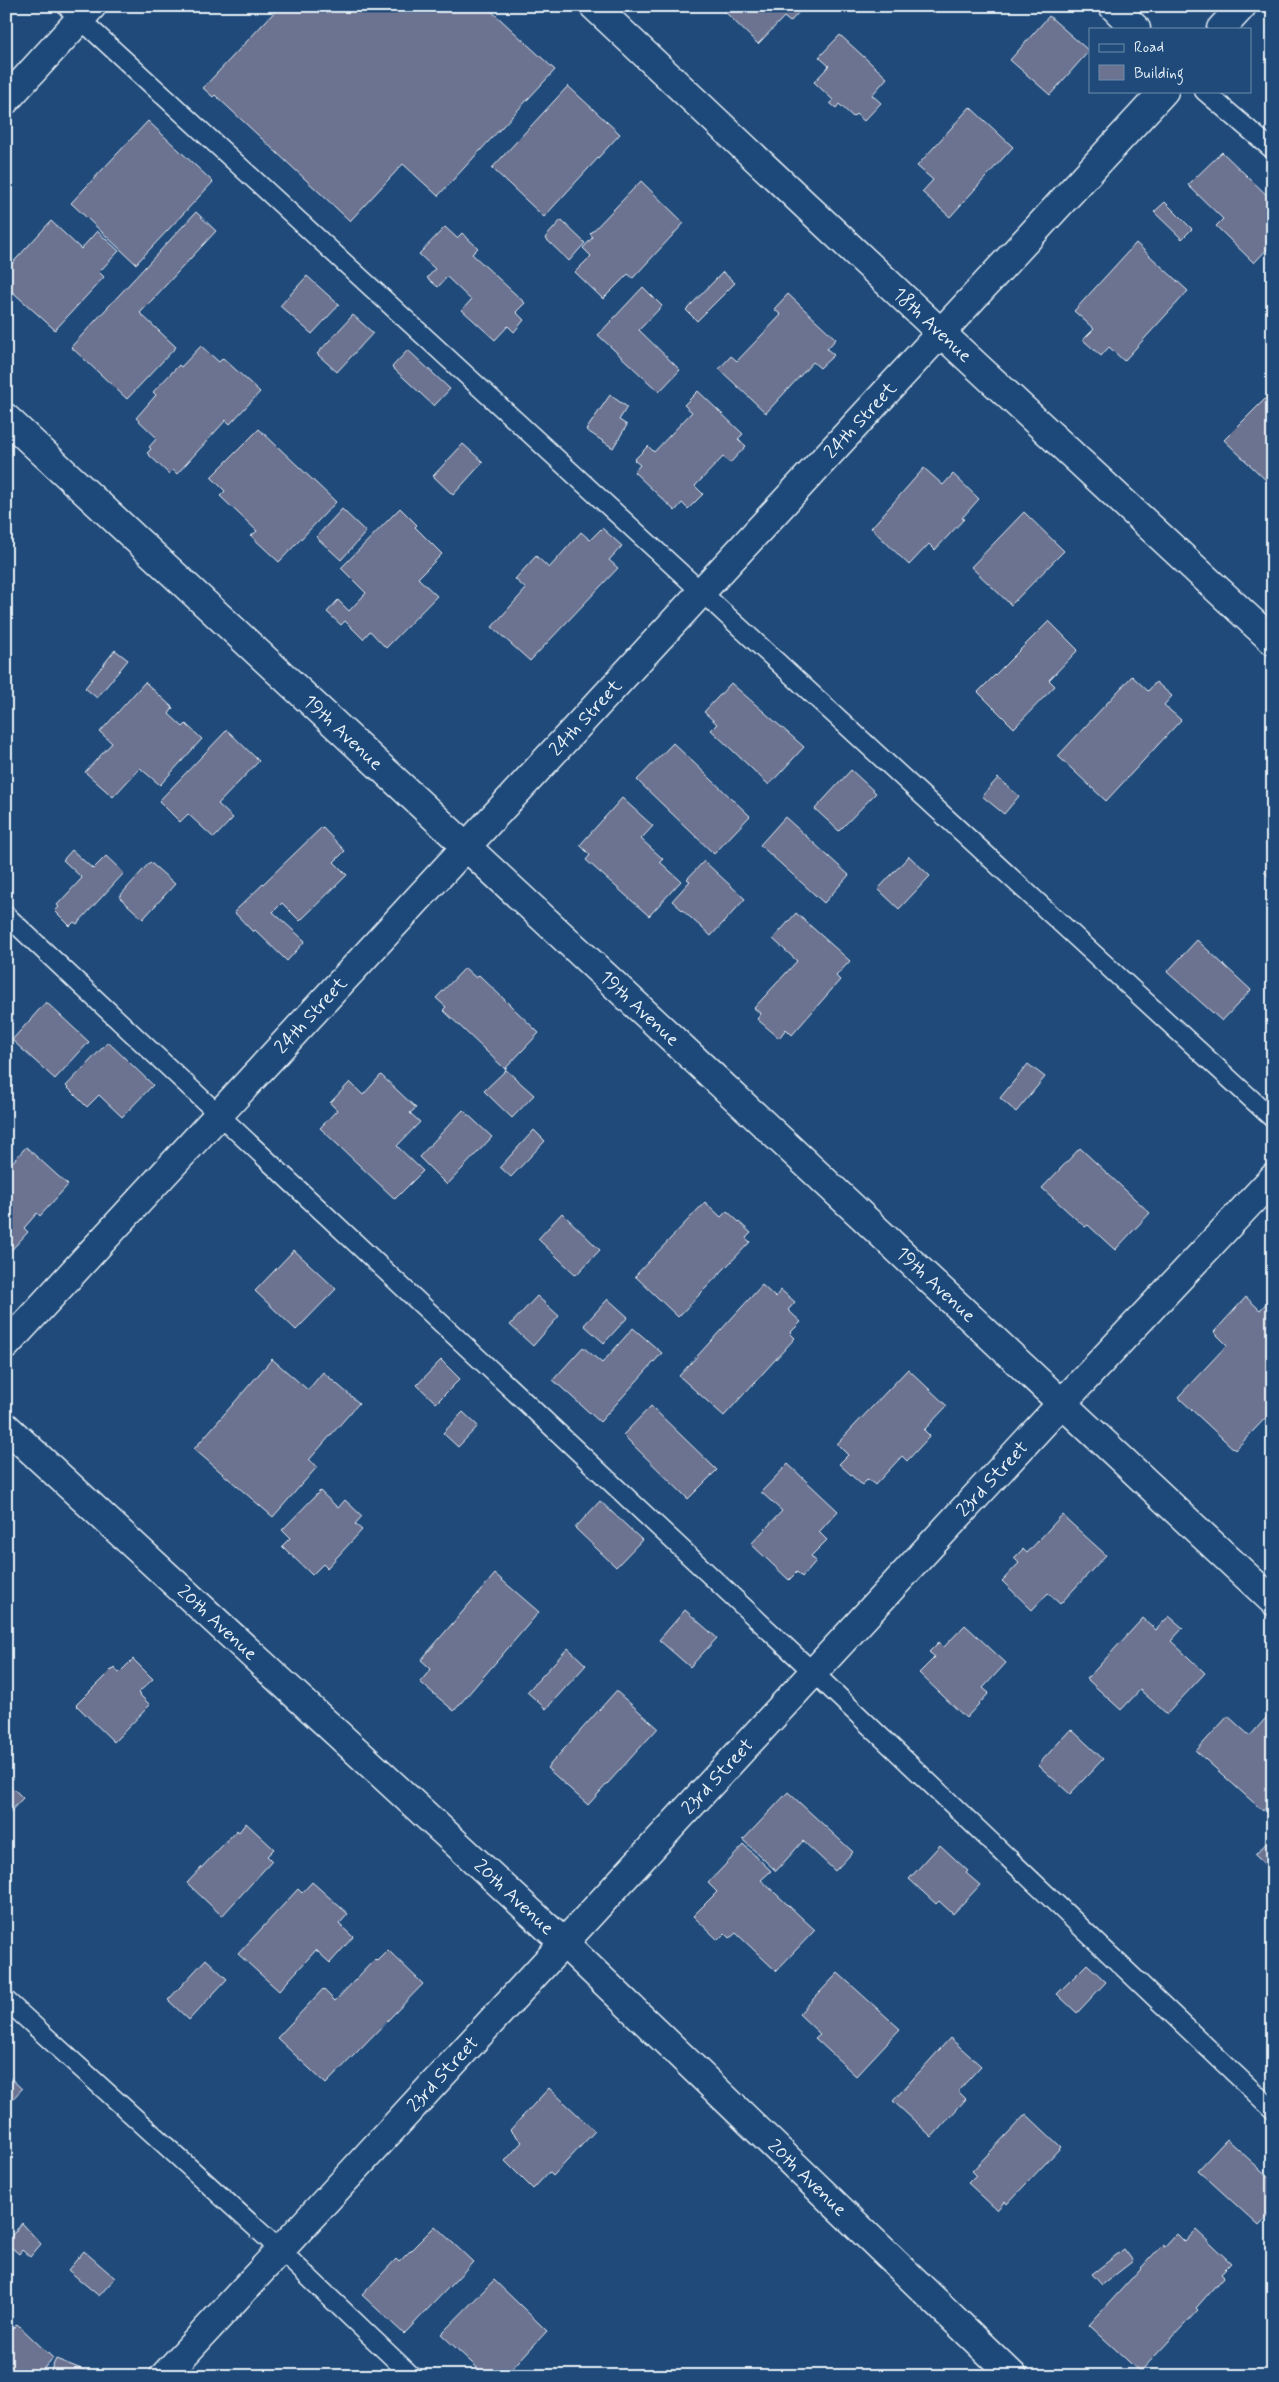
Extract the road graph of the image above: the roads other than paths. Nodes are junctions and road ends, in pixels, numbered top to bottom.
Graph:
1 (594, 6) edge
2 (1112, 6) edge
3 (1242, 6) edge
4 (79, 11) edge
5 (1135, 28) edge
6 (1222, 28) edge
7 (1163, 92) edge
8 (1205, 92) edge
9 (6, 100) edge
10 (1273, 150) edge
11 (940, 332) junction
12 (6, 418) edge
13 (700, 593) junction
14 (1273, 640) edge
15 (464, 847) junction
16 (6, 915) edge
17 (218, 1114) junction
18 (1273, 1119) edge
19 (1273, 1178) edge
20 (6, 1345) edge
21 (1062, 1402) junction
22 (6, 1427) edge
23 (1273, 1601) edge
24 (813, 1672) junction
25 (564, 1943) junction
26 (6, 2000) edge
27 (1273, 2110) edge
28 (280, 2250) junction
29 (164, 2376) edge
30 (412, 2376) edge
31 (1013, 2376) edge

1 - 11 street, 18th Avenue
2 - 5 street
3 - 6 street
4 - 9 street
4 - 13 lane
7 - 11 street, 24th Street
8 - 10 lane
11 - 13 street, 24th Street
11 - 14 street, 18th Avenue
12 - 15 street, 19th Avenue
13 - 15 street, 24th Street
13 - 18 lane
15 - 17 street, 24th Street
15 - 21 street, 19th Avenue
16 - 17 lane
17 - 20 street, 24th Street
17 - 24 lane
19 - 21 street, 23rd Street
21 - 23 street, 19th Avenue
21 - 24 street, 23rd Street
22 - 25 street, 20th Avenue
24 - 25 street, 23rd Street
24 - 27 lane
25 - 28 street, 23rd Street
25 - 31 street, 20th Avenue
26 - 28 lane
28 - 29 street, 23rd Street
28 - 30 lane

